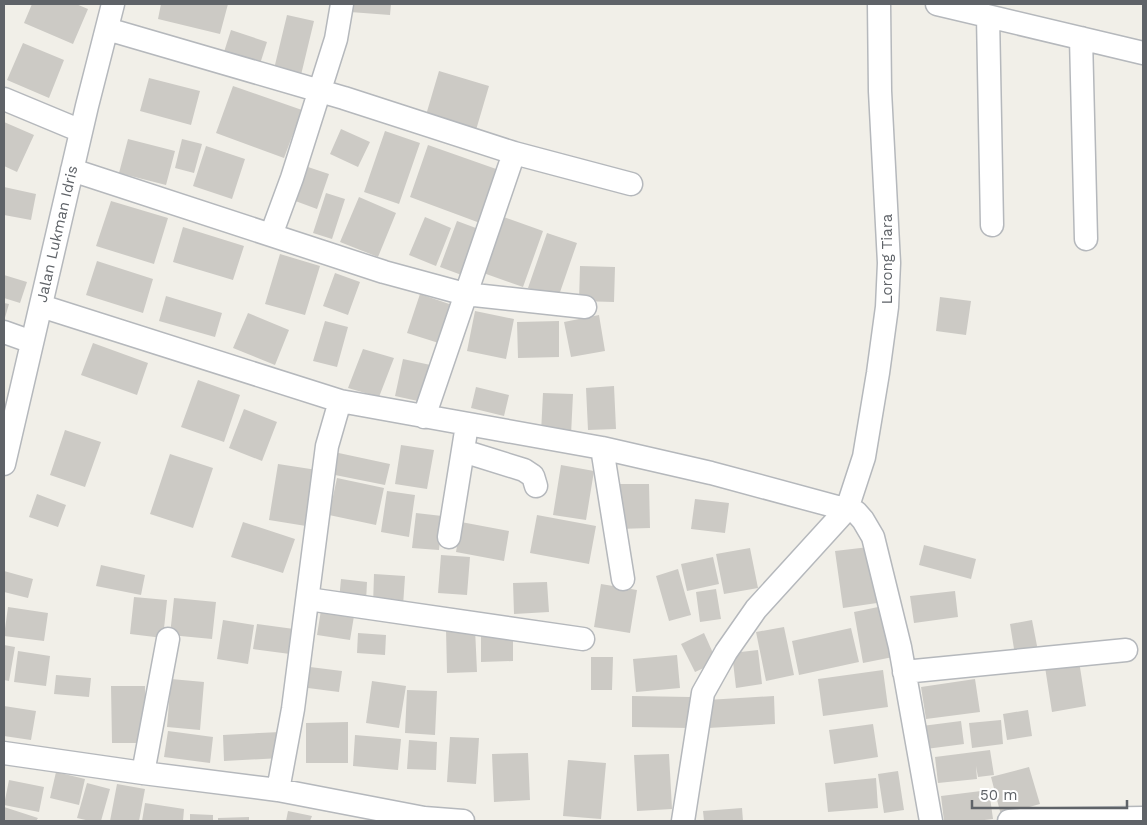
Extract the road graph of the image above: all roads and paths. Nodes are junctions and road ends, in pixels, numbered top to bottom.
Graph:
1 (113, 4) edge
2 (342, 4) edge
3 (879, 4) edge
4 (937, 4) edge
5 (988, 16) junction
6 (107, 29) junction
7 (1081, 38) junction
8 (1143, 53) edge
9 (319, 91) junction
10 (4, 99) edge
11 (82, 131) junction
12 (514, 154) junction
13 (72, 170) junction
14 (631, 184) dead end
15 (992, 225) dead end
16 (271, 235) junction
17 (1086, 240) dead end
18 (465, 294) junction
19 (41, 306) junction
20 (585, 307) dead end
21 (4, 332) edge
22 (32, 342) junction
23 (340, 401) junction
24 (11, 403) edge
25 (424, 417) junction
26 (467, 425) junction
27 (602, 448) junction
28 (463, 451) junction
29 (4, 464) edge
30 (536, 486) dead end
31 (847, 509) junction
32 (449, 536) dead end
33 (622, 579) dead end
34 (308, 599) junction
35 (168, 639) dead end
36 (583, 639) dead end
37 (1126, 650) dead end
38 (904, 672) junction
39 (4, 753) edge
40 (142, 773) junction
41 (278, 790) junction
42 (1143, 818) edge
43 (463, 821) edge
44 (682, 821) edge
45 (931, 821) edge
46 (1009, 821) edge

1 - 6 street, Jalan Lukman Idris
2 - 9 street
3 - 31 street, Lorong Tiara
4 - 5 street
5 - 7 street
5 - 15 street
6 - 9 street
6 - 11 street, Jalan Lukman Idris
7 - 8 street
7 - 17 street
9 - 12 street
9 - 16 street
10 - 11 street
11 - 13 street, Jalan Lukman Idris
12 - 14 street
12 - 18 street
13 - 16 street
13 - 19 street, Jalan Lukman Idris
16 - 18 street
18 - 20 street
18 - 25 street
19 - 22 street, Jalan Lukman Idris
19 - 23 street
21 - 22 street
22 - 24 street, Jalan Lukman Idris
23 - 25 street
23 - 34 street
24 - 29 street, Jalan Lukman Idris
25 - 26 street
26 - 27 street
26 - 28 street
27 - 31 street
27 - 33 street
28 - 30 street
28 - 32 street
31 - 38 street
31 - 44 street
34 - 36 street
34 - 41 street
35 - 40 street
37 - 38 street
38 - 45 street
39 - 40 street
40 - 41 street
41 - 43 street
42 - 46 street

